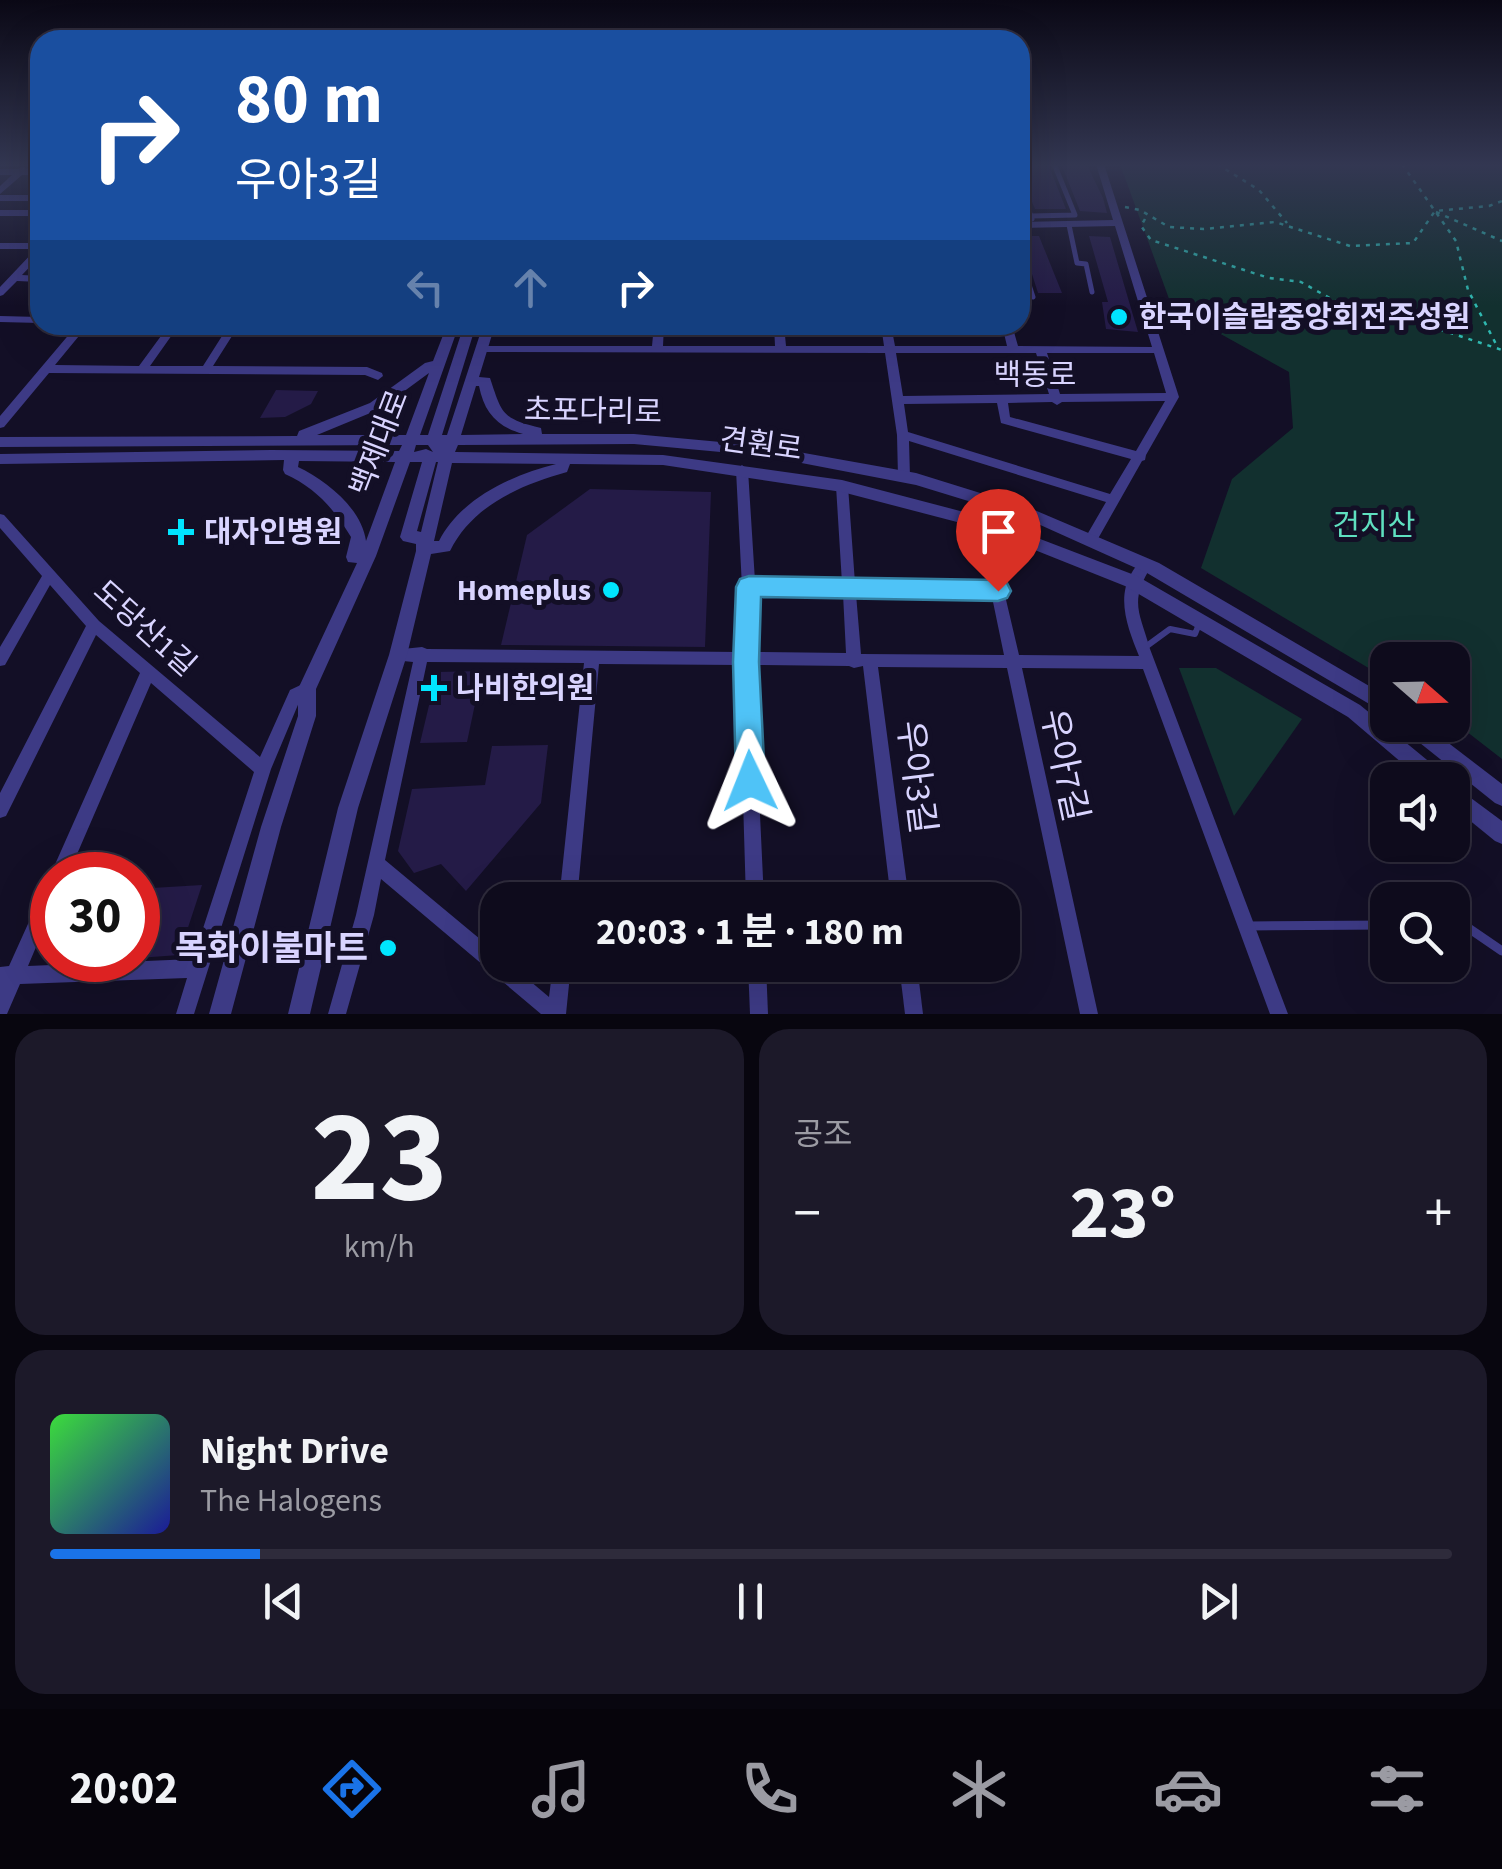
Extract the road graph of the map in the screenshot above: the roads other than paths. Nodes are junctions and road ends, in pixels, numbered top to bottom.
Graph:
1 (1073, 211) edge
2 (1114, 211) edge
3 (0, 213) edge
4 (30, 213) edge
5 (1030, 215) edge
6 (1115, 216) junction
7 (1032, 220) junction
8 (1069, 224) junction
9 (0, 246) edge
10 (30, 248) edge
11 (30, 258) edge
12 (8, 281) edge
13 (1030, 288) edge
14 (1092, 292) dead end
15 (0, 293) edge
16 (1033, 297) dead end
17 (0, 319) edge
18 (30, 320) edge
19 (74, 335) edge
20 (167, 335) edge
21 (228, 335) edge
22 (450, 335) edge
23 (467, 335) edge
24 (486, 335) edge
25 (658, 335) edge
26 (779, 335) edge
27 (888, 335) edge
28 (1009, 335) edge
29 (483, 349) junction
30 (657, 350) junction
31 (780, 350) junction
32 (890, 350) junction
33 (1014, 350) junction
34 (1041, 350) junction
35 (1158, 350) junction
36 (440, 364) junction
37 (207, 368) junction
38 (45, 369) junction
39 (141, 371) junction
40 (378, 376) dead end
41 (470, 382) junction
42 (1173, 397) junction
43 (898, 400) junction
44 (1002, 401) junction
45 (1057, 401) junction
46 (0, 424) edge
47 (903, 435) junction
48 (550, 438) junction
49 (0, 442) edge
50 (451, 442) junction
51 (297, 448) junction
52 (410, 449) junction
53 (437, 453) junction
54 (1141, 456) junction
55 (564, 458) junction
56 (0, 460) edge
57 (742, 470) junction
58 (904, 478) junction
59 (842, 486) junction
60 (1114, 500) junction
61 (0, 519) edge
62 (984, 524) junction
63 (1090, 540) junction
64 (424, 543) junction
65 (368, 556) junction
66 (1146, 565) junction
67 (50, 574) junction
68 (1131, 581) junction
69 (749, 587) junction
70 (850, 588) junction
71 (998, 591) junction
72 (1200, 622) junction
73 (94, 626) junction
74 (7, 635) edge
75 (398, 654) junction
76 (422, 654) junction
77 (1146, 656) junction
78 (0, 660) edge
79 (592, 660) junction
80 (746, 662) junction
81 (862, 662) junction
82 (1012, 663) junction
83 (149, 670) junction
84 (306, 688) junction
85 (1370, 696) edge
86 (1433, 742) edge
87 (1414, 762) edge
88 (264, 769) junction
89 (1502, 796) edge
90 (1470, 808) edge
91 (0, 810) edge
92 (1502, 834) edge
93 (69, 852) edge
94 (376, 863) junction
95 (570, 882) edge
96 (754, 882) edge
97 (897, 882) edge
98 (1370, 925) edge
99 (1248, 926) junction
100 (1470, 929) edge
101 (30, 932) edge
102 (1502, 951) edge
103 (199, 968) junction
104 (7, 976) edge
105 (560, 982) edge
106 (758, 982) edge
107 (910, 982) edge
108 (0, 1009) edge
109 (185, 1014) edge
110 (220, 1014) edge
111 (300, 1014) edge
112 (337, 1014) edge
113 (556, 1014) edge
114 (759, 1014) edge
115 (914, 1014) edge
116 (1090, 1014) edge
117 (1278, 1014) edge

1 - 7 lane
2 - 6 street
3 - 4 street
5 - 7 lane
6 - 8 street
6 - 35 street
7 - 8 street
8 - 14 lane
9 - 10 street
11 - 12 street
12 - 15 street
13 - 16 lane
17 - 18 street
19 - 38 street
20 - 39 street
21 - 37 street
22 - 36 street, 백제대로
23 - 53 street
24 - 29 street
25 - 30 street
26 - 31 street
27 - 32 street
28 - 33 street
29 - 30 street
29 - 41 street
30 - 31 street
31 - 32 street
32 - 33 street
32 - 43 street
33 - 34 street
34 - 35 street
34 - 45 street
35 - 42 street
36 - 51 street
36 - 52 street, 백제대로
37 - 39 street
37 - 40 street
38 - 39 street
38 - 46 street
41 - 48 street
41 - 50 street
42 - 45 street, 백동로
42 - 54 street
43 - 44 street, 백동로
43 - 47 street
44 - 45 street, 백동로
44 - 54 street
47 - 58 street
47 - 60 street
48 - 50 street, 초포다리로
48 - 58 street, 초포다리로
49 - 51 street, 초포다리로
50 - 53 street, 초포다리로
51 - 52 street, 초포다리로
51 - 56 street
51 - 65 street
52 - 53 street, 초포다리로
52 - 65 street, 백제대로
53 - 55 street, 견훤로
53 - 64 street
54 - 60 street
55 - 57 street, 견훤로
55 - 64 street
57 - 59 street, 견훤로
57 - 69 street
58 - 63 street, 초포다리로
59 - 62 street, 견훤로
59 - 70 street, 우아3길
60 - 63 street
61 - 67 street, 도당산1길
62 - 68 street, 견훤로
62 - 71 street
63 - 66 street, 초포다리로
64 - 75 street
65 - 84 street, 백제대로
66 - 68 street
66 - 85 street, 초포다리로
67 - 73 street, 도당산1길
67 - 74 street
68 - 72 street, 견훤로
68 - 77 street
69 - 70 street
69 - 80 street
70 - 71 street
70 - 81 street, 우아3길
71 - 82 street
72 - 77 lane
72 - 87 street, 견훤로
73 - 83 street, 도당산1길
73 - 91 street
74 - 78 street
75 - 76 street
75 - 111 street
76 - 79 street
76 - 94 street
77 - 82 street, 우아7길
77 - 99 street
79 - 80 street
79 - 95 street
80 - 81 street
80 - 96 street
81 - 82 street
81 - 97 street, 우아3길
82 - 116 street, 우아7길
83 - 88 street, 도당산1길
83 - 93 street
84 - 88 street, 백제대로
84 - 110 street, 백제대로
86 - 89 street
88 - 103 street, 백제대로
90 - 92 street
94 - 112 street
94 - 113 street
98 - 99 lane
99 - 117 street
100 - 102 lane
101 - 104 street
103 - 104 street
103 - 109 street, 백제대로
104 - 108 street
105 - 113 street
106 - 114 street
107 - 115 street

